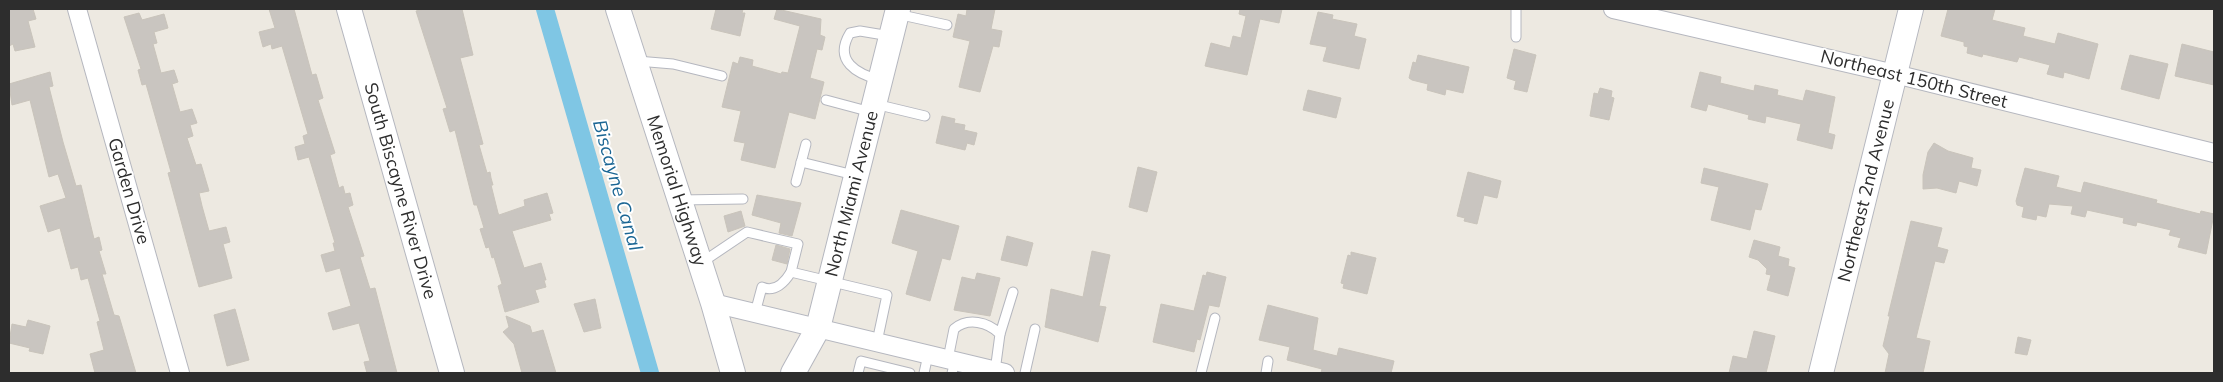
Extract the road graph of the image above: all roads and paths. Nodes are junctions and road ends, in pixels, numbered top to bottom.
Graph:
1 (77, 9) edge
2 (349, 9) edge
3 (618, 9) edge
4 (1516, 9) edge
5 (1613, 9) edge
6 (1911, 9) edge
7 (898, 11) edge
8 (947, 25) dead end
9 (892, 36) junction
10 (1516, 36) dead end
11 (634, 60) junction
12 (1894, 74) junction
13 (722, 76) dead end
14 (880, 80) junction
15 (826, 100) dead end
16 (874, 108) junction
17 (925, 116) dead end
18 (806, 144) dead end
19 (2214, 153) edge
20 (801, 162) junction
21 (857, 175) junction
22 (796, 182) dead end
23 (742, 199) dead end
24 (680, 200) junction
25 (700, 263) junction
26 (791, 272) junction
27 (830, 282) junction
28 (1013, 292) dead end
29 (713, 303) junction
30 (755, 313) junction
31 (1215, 318) dead end
32 (818, 328) junction
33 (1035, 329) dead end
34 (1000, 334) junction
35 (877, 342) junction
36 (928, 355) junction
37 (1268, 361) dead end
38 (951, 365) edge
39 (1000, 372) edge
40 (180, 373) edge
41 (452, 373) edge
42 (733, 373) edge
43 (793, 373) edge
44 (811, 373) edge
45 (858, 373) edge
46 (910, 373) edge
47 (924, 373) edge
48 (1025, 373) edge
49 (1201, 373) edge
50 (1266, 373) edge
51 (1821, 373) edge

1 - 40 street, Garden Drive
2 - 41 street, South Biscayne River Drive
3 - 11 street, Memorial Highway
4 - 10 lane
5 - 12 street, Northeast 150th Street
6 - 12 street, Northeast 2nd Avenue
7 - 8 lane
7 - 9 street, North Miami Avenue
9 - 14 street, North Miami Avenue
9 - 14 lane
11 - 13 lane
11 - 24 street, Memorial Highway
12 - 19 street, Northeast 150th Street
12 - 51 street, Northeast 2nd Avenue
14 - 16 street, North Miami Avenue
15 - 16 lane
16 - 17 lane
16 - 21 street, North Miami Avenue
18 - 20 lane
20 - 21 lane
20 - 22 lane
21 - 27 street, North Miami Avenue
23 - 24 lane
24 - 25 street, Memorial Highway
25 - 26 lane
25 - 29 street, Memorial Highway
26 - 27 lane
26 - 30 lane
27 - 32 street, North Miami Avenue
27 - 35 lane
28 - 34 lane
29 - 30 street
29 - 42 street, Memorial Highway
30 - 32 street
31 - 49 lane
32 - 35 street
32 - 43 street, North Miami Avenue
32 - 44 street
33 - 48 lane
34 - 38 lane
34 - 39 lane
35 - 36 street
36 - 38 street
36 - 47 lane
37 - 50 lane
38 - 39 street
45 - 46 lane

